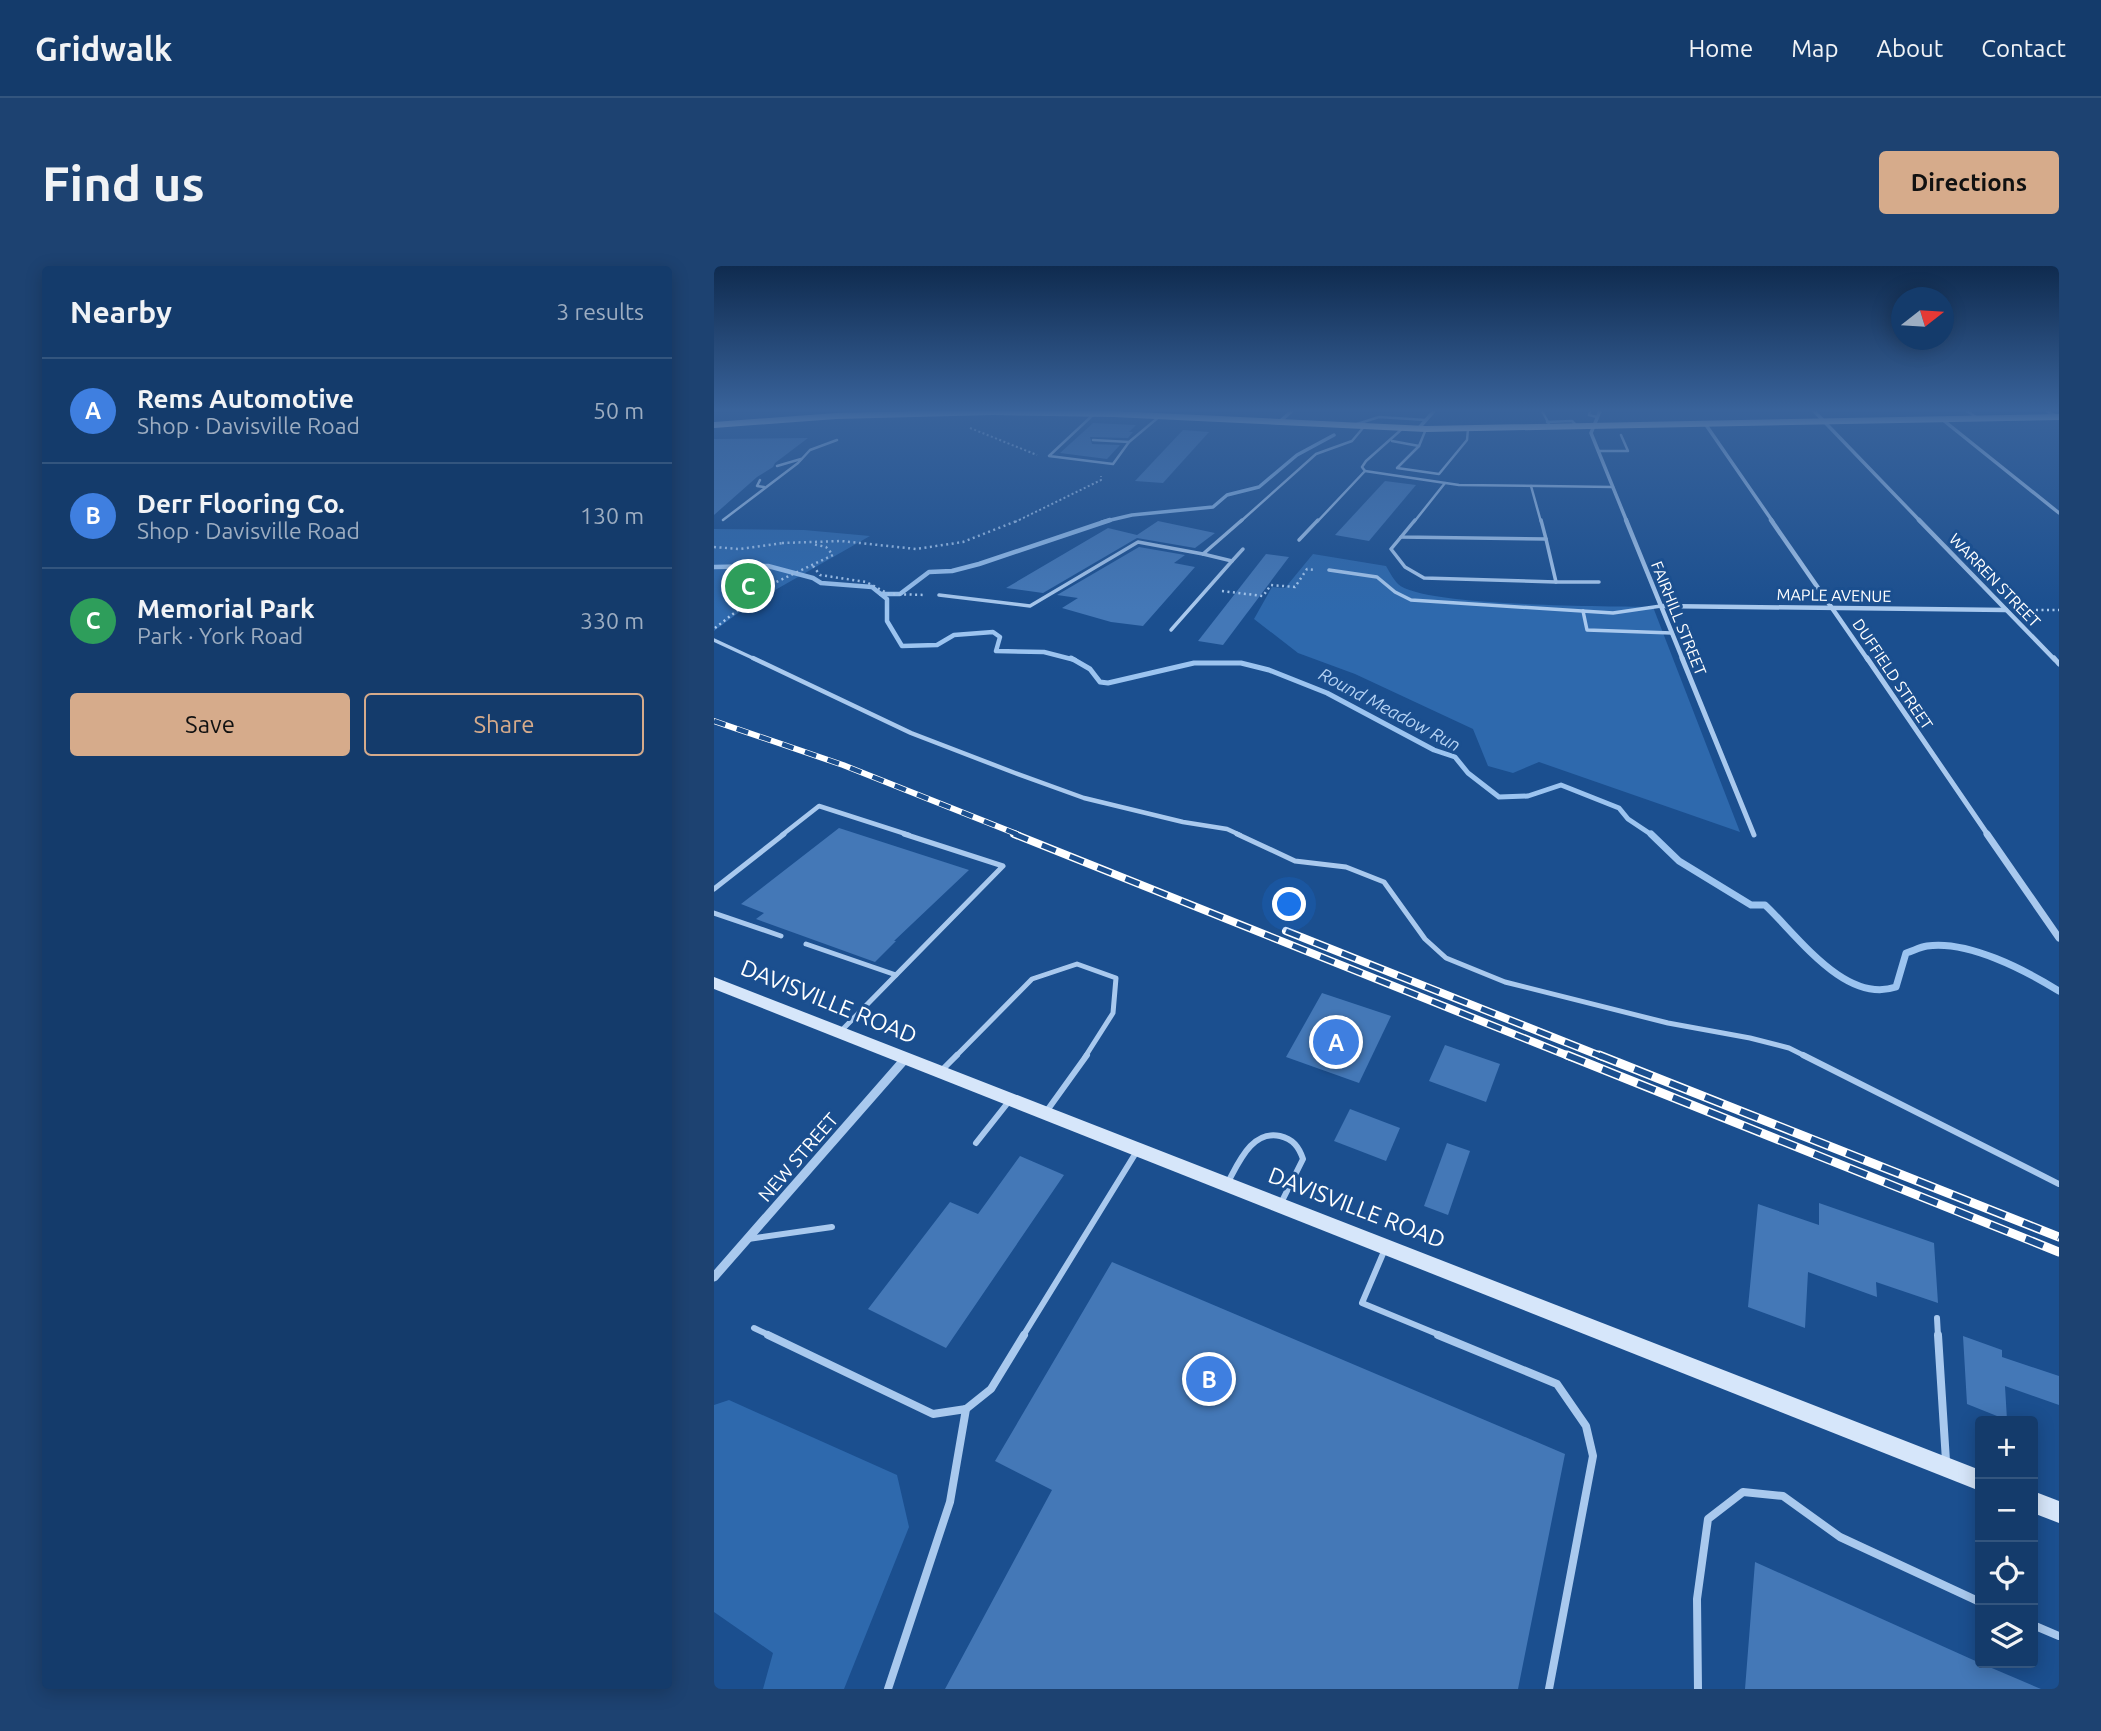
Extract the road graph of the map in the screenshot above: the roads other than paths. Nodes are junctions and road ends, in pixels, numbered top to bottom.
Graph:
1 (777, 477) edge
2 (1290, 477) edge
3 (1359, 477) edge
4 (1408, 477) edge
5 (1609, 477) edge
6 (1743, 477) edge
7 (1879, 477) edge
8 (2015, 477) edge
9 (760, 480) dead end
10 (1445, 483) junction
11 (1531, 486) junction
12 (765, 487) junction
13 (1613, 487) junction
14 (2059, 513) edge
15 (723, 520) dead end
16 (1401, 537) junction
17 (1546, 539) junction
18 (1299, 540) dead end
19 (1243, 549) dead end
20 (1203, 554) junction
21 (1232, 561) junction
22 (1329, 570) road end
23 (1556, 582) junction
24 (1599, 582) dead end
25 (939, 595) road end
26 (1661, 606) junction
27 (1833, 607) junction
28 (2007, 610) junction
29 (1583, 611) junction
30 (1171, 629) dead end
31 (1672, 633) junction
32 (714, 640) edge
33 (2059, 664) edge
34 (1754, 835) dead end
35 (714, 889) edge
36 (714, 913) edge
37 (781, 936) dead end
38 (2059, 938) edge
39 (806, 944) dead end
40 (896, 975) junction
41 (714, 983) edge
42 (839, 1034) junction
43 (905, 1059) junction
44 (940, 1073) junction
45 (1010, 1100) junction
46 (1045, 1114) junction
47 (976, 1143) dead end
48 (1137, 1151) junction
49 (2059, 1184) edge
50 (1226, 1186) junction
51 (1280, 1206) junction
52 (832, 1227) dead end
53 (747, 1239) junction
54 (1387, 1246) junction
55 (714, 1277) edge
56 (1937, 1318) dead end
57 (754, 1328) dead end
58 (966, 1409) junction
59 (1946, 1468) junction
60 (1975, 1479) edge
61 (2038, 1504) edge
62 (2059, 1512) edge
63 (1975, 1600) edge
64 (2038, 1627) edge
65 (2059, 1636) edge
66 (888, 1689) edge
67 (1549, 1689) edge
68 (1698, 1689) edge

1 - 12 lane
2 - 20 lane
3 - 18 lane
4 - 10 lane
5 - 13 street, FAIRHILL STREET
6 - 27 street, DUFFIELD STREET
7 - 28 street, WARREN STREET
8 - 14 street
9 - 12 lane
10 - 11 lane
10 - 16 lane
11 - 13 lane
11 - 17 lane
12 - 15 lane
13 - 26 street, FAIRHILL STREET
16 - 17 lane
16 - 23 lane
17 - 23 lane
19 - 21 lane
20 - 21 lane
20 - 25 lane
21 - 30 lane
22 - 29 lane
23 - 24 lane
26 - 27 street, MAPLE AVENUE
26 - 29 lane
26 - 31 street, FAIRHILL STREET
27 - 28 street, MAPLE AVENUE
27 - 38 street, DUFFIELD STREET
28 - 33 street, WARREN STREET
29 - 31 lane
31 - 34 street, FAIRHILL STREET
32 - 49 lane
35 - 40 lane
36 - 37 lane
39 - 40 lane
40 - 42 lane
41 - 42 street, DAVISVILLE ROAD
42 - 43 street, DAVISVILLE ROAD
43 - 44 street, DAVISVILLE ROAD
43 - 53 street, NEW STREET
44 - 45 street, DAVISVILLE ROAD
44 - 46 lane
45 - 46 street, DAVISVILLE ROAD
45 - 47 lane
46 - 48 street, DAVISVILLE ROAD
48 - 50 street, DAVISVILLE ROAD
48 - 58 lane
50 - 51 street, DAVISVILLE ROAD
50 - 51 lane
51 - 54 street, DAVISVILLE ROAD
52 - 53 lane
53 - 55 street, NEW STREET
54 - 59 street, DAVISVILLE ROAD
54 - 67 lane
56 - 59 lane
57 - 58 lane
58 - 66 lane
59 - 60 street, DAVISVILLE ROAD
61 - 62 street
63 - 68 lane
64 - 65 lane

